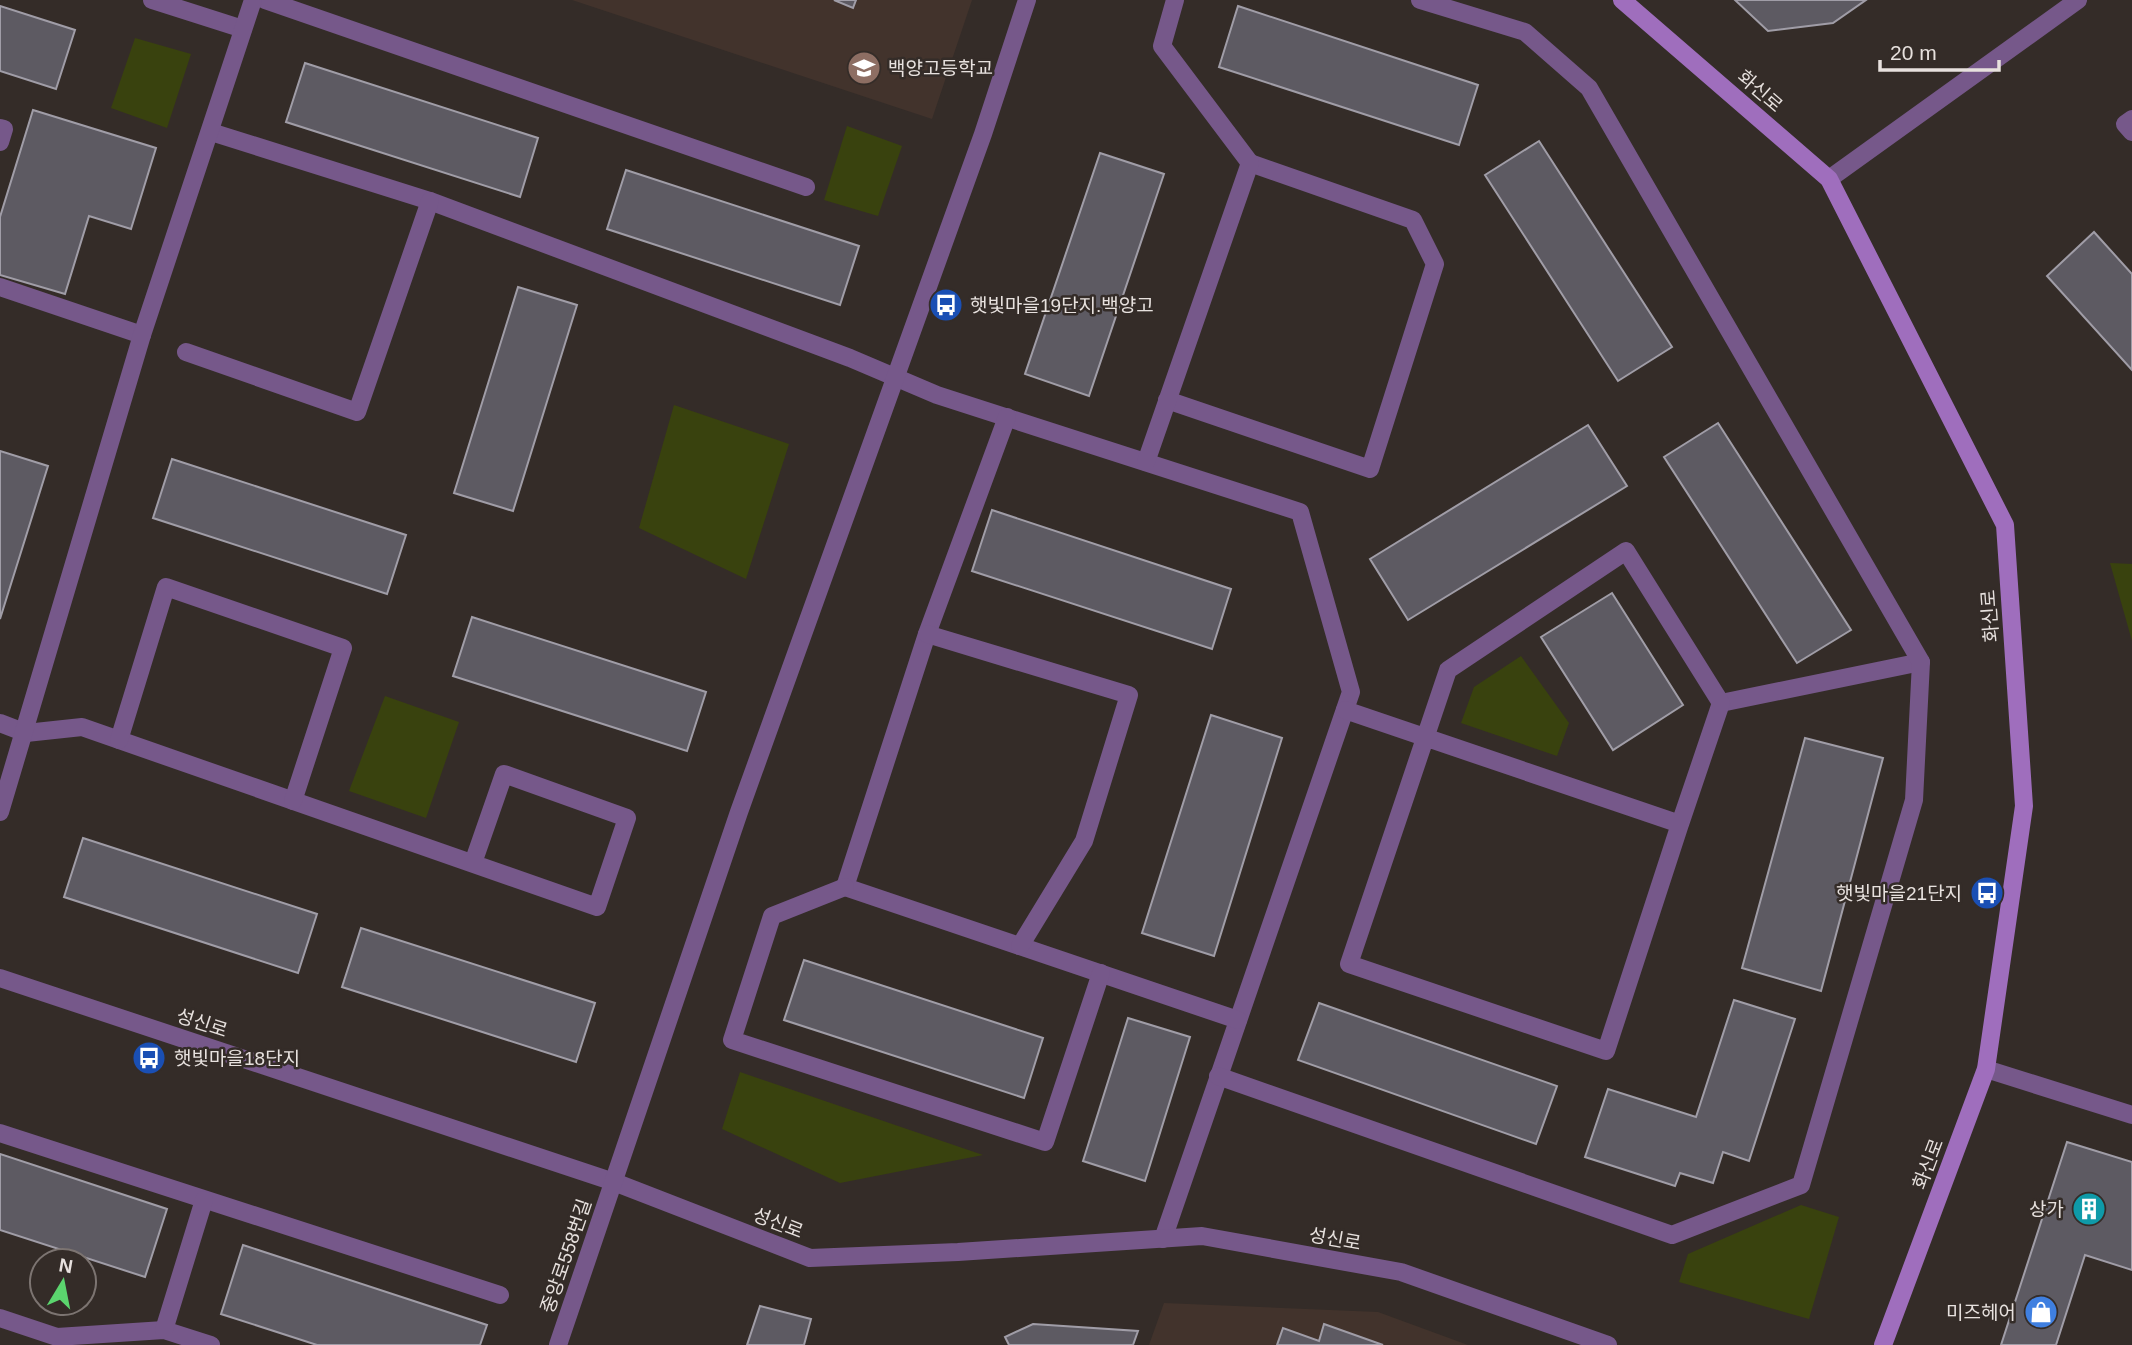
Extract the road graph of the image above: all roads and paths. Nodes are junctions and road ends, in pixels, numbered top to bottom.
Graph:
1 (152, 0) edge
2 (253, 0) edge
3 (265, 0) edge
4 (1027, 0) edge
5 (1175, 0) edge
6 (1420, 0) edge
7 (1622, 0) edge
8 (2078, 0) edge
9 (243, 29) junction
10 (2132, 119) edge
11 (0, 128) edge
12 (211, 132) junction
13 (2132, 132) edge
14 (0, 142) edge
15 (1250, 163) junction
16 (1829, 179) junction
17 (806, 187) dead end
18 (430, 201) junction
19 (0, 287) edge
20 (142, 335) junction
21 (186, 352) dead end
22 (894, 378) junction
23 (1167, 400) junction
24 (1007, 417) junction
25 (1146, 462) junction
26 (927, 634) junction
27 (1920, 662) junction
28 (1721, 703) junction
29 (1345, 710) junction
30 (0, 723) edge
31 (26, 733) junction
32 (1425, 737) junction
33 (119, 740) junction
34 (293, 801) junction
35 (0, 812) edge
36 (1680, 824) junction
37 (473, 863) junction
38 (845, 887) junction
39 (1020, 946) junction
40 (1101, 973) junction
41 (0, 978) edge
42 (1238, 1020) junction
43 (1986, 1069) junction
44 (1218, 1076) junction
45 (2132, 1115) edge
46 (0, 1133) edge
47 (614, 1182) junction
48 (204, 1200) junction
49 (1163, 1239) junction
50 (500, 1295) dead end
51 (0, 1318) edge
52 (164, 1330) junction
53 (56, 1341) edge
54 (211, 1345) edge
55 (558, 1345) edge
56 (1608, 1345) edge
57 (1883, 1345) edge

1 - 9 street
2 - 9 street
3 - 17 street
4 - 22 street, 중앙로558번길
5 - 15 street
6 - 27 street
7 - 16 main road, 화신로
8 - 16 street
9 - 12 street
10 - 13 street
11 - 14 street
12 - 18 street
12 - 20 street
15 - 23 street
15 - 23 street
16 - 43 main road, 화신로
18 - 21 street
18 - 22 street
19 - 20 street
20 - 31 street
22 - 24 street
22 - 47 street, 중앙로558번길
23 - 25 street
24 - 25 street
24 - 26 street
25 - 29 street
26 - 38 street
26 - 39 street
27 - 28 street
27 - 44 street
28 - 32 street
28 - 36 street
29 - 32 street
29 - 42 street
30 - 31 street
31 - 33 street
31 - 35 street
32 - 36 street
32 - 36 street
33 - 34 street
33 - 34 street
34 - 37 street
37 - 37 street
38 - 39 street
38 - 40 street
39 - 40 street
40 - 42 street
41 - 47 street, 성신로
42 - 44 street
43 - 45 street
43 - 57 main road, 화신로
44 - 49 street
46 - 48 street
47 - 49 street, 성신로
47 - 55 street, 중앙로558번길
48 - 50 street
48 - 52 street
49 - 56 street, 성신로
51 - 53 street
52 - 53 street
52 - 54 street

